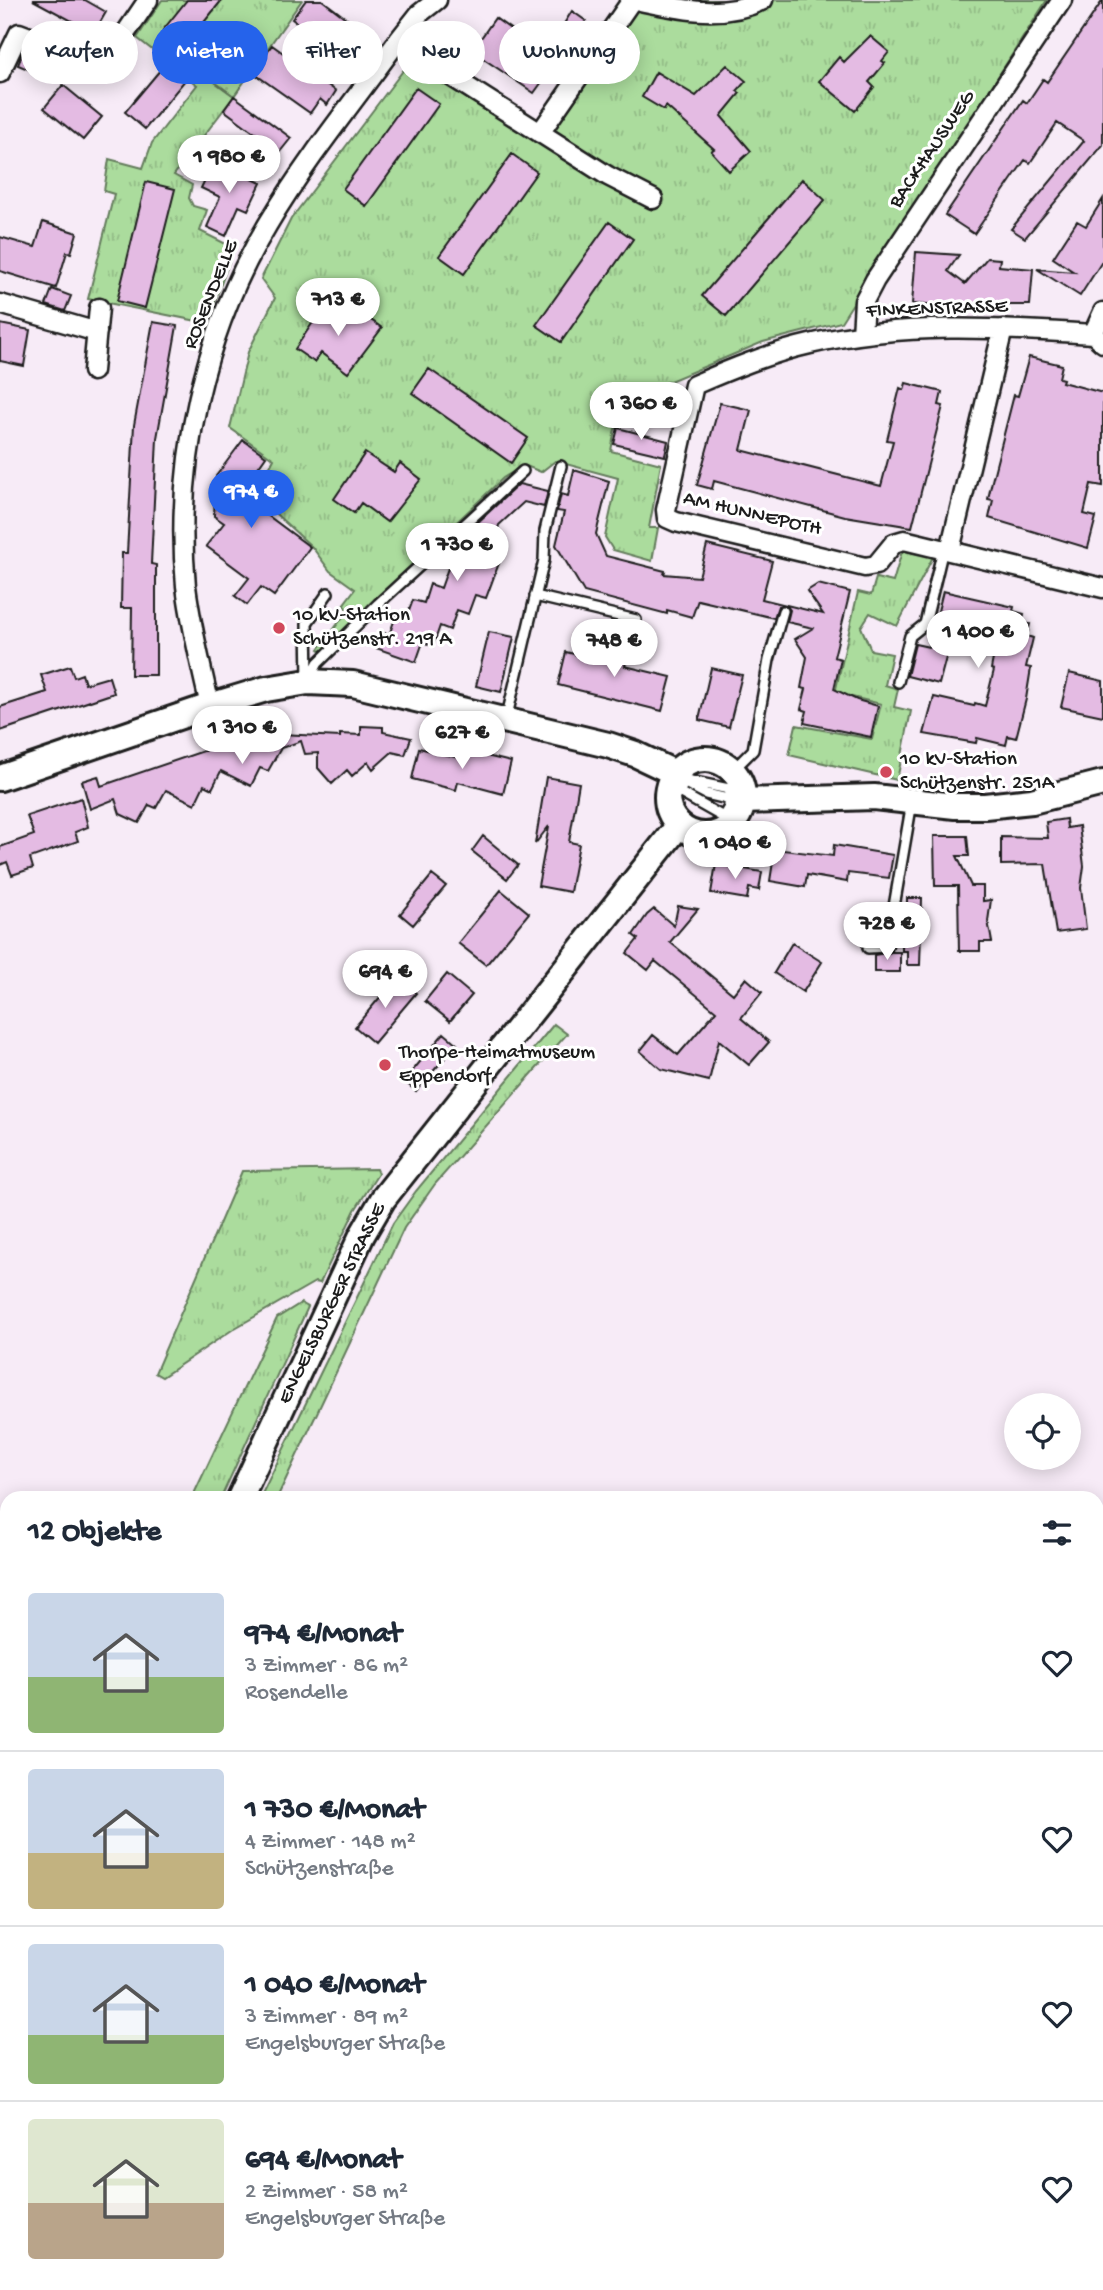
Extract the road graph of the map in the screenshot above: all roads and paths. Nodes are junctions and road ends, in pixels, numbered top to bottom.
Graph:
1 (148, 0) edge
2 (437, 0) edge
3 (633, 0) edge
4 (762, 0) edge
5 (1062, 0) edge
6 (413, 21) edge
7 (397, 41) edge
8 (0, 73) edge
9 (464, 84) edge
10 (540, 133) junction
11 (653, 199) dead end
12 (0, 304) edge
13 (99, 307) dead end
14 (1103, 312) edge
15 (1003, 329) junction
16 (97, 332) junction
17 (862, 334) junction
18 (1098, 338) edge
19 (93, 371) dead end
20 (694, 385) joint
21 (561, 466) dead end
22 (523, 471) dead end
23 (947, 550) junction
24 (1103, 588) edge
25 (328, 593) dead end
26 (536, 596) junction
27 (783, 611) dead end
28 (636, 620) dead end
29 (308, 682) junction
30 (898, 682) dead end
31 (210, 706) junction
32 (506, 722) junction
33 (732, 771) junction
34 (0, 778) edge
35 (680, 778) junction
36 (1103, 783) edge
37 (737, 801) junction
38 (912, 802) junction
39 (679, 825) junction
40 (868, 948) dead end
41 (243, 1491) edge

1 - 8 street
2 - 6 street, ROSENDELLE
3 - 4 street
3 - 10 street
5 - 17 street, BACKHAUSWEG
7 - 31 street, ROSENDELLE
9 - 10 street
10 - 11 street
12 - 16 street
13 - 16 street
14 - 18 street
15 - 17 street, FINKENSTRASSE
15 - 18 street, FINKENSTRASSE
15 - 23 street
16 - 19 street
17 - 20 street, FINKENSTRASSE
20 - 23 street, AM HUNNEPOTH
21 - 26 lane
22 - 29 lane
23 - 24 street, AM HUNNEPOTH
23 - 30 lane
25 - 29 lane
26 - 28 lane
26 - 32 lane
27 - 33 lane
29 - 31 street
29 - 32 street
31 - 34 street
32 - 35 street
33 - 35 street
33 - 37 street
35 - 37 lane
35 - 37 lane
35 - 39 street
36 - 38 street
37 - 38 street
37 - 39 street
38 - 40 lane
39 - 41 street, ENGELSBURGER STRASSE

